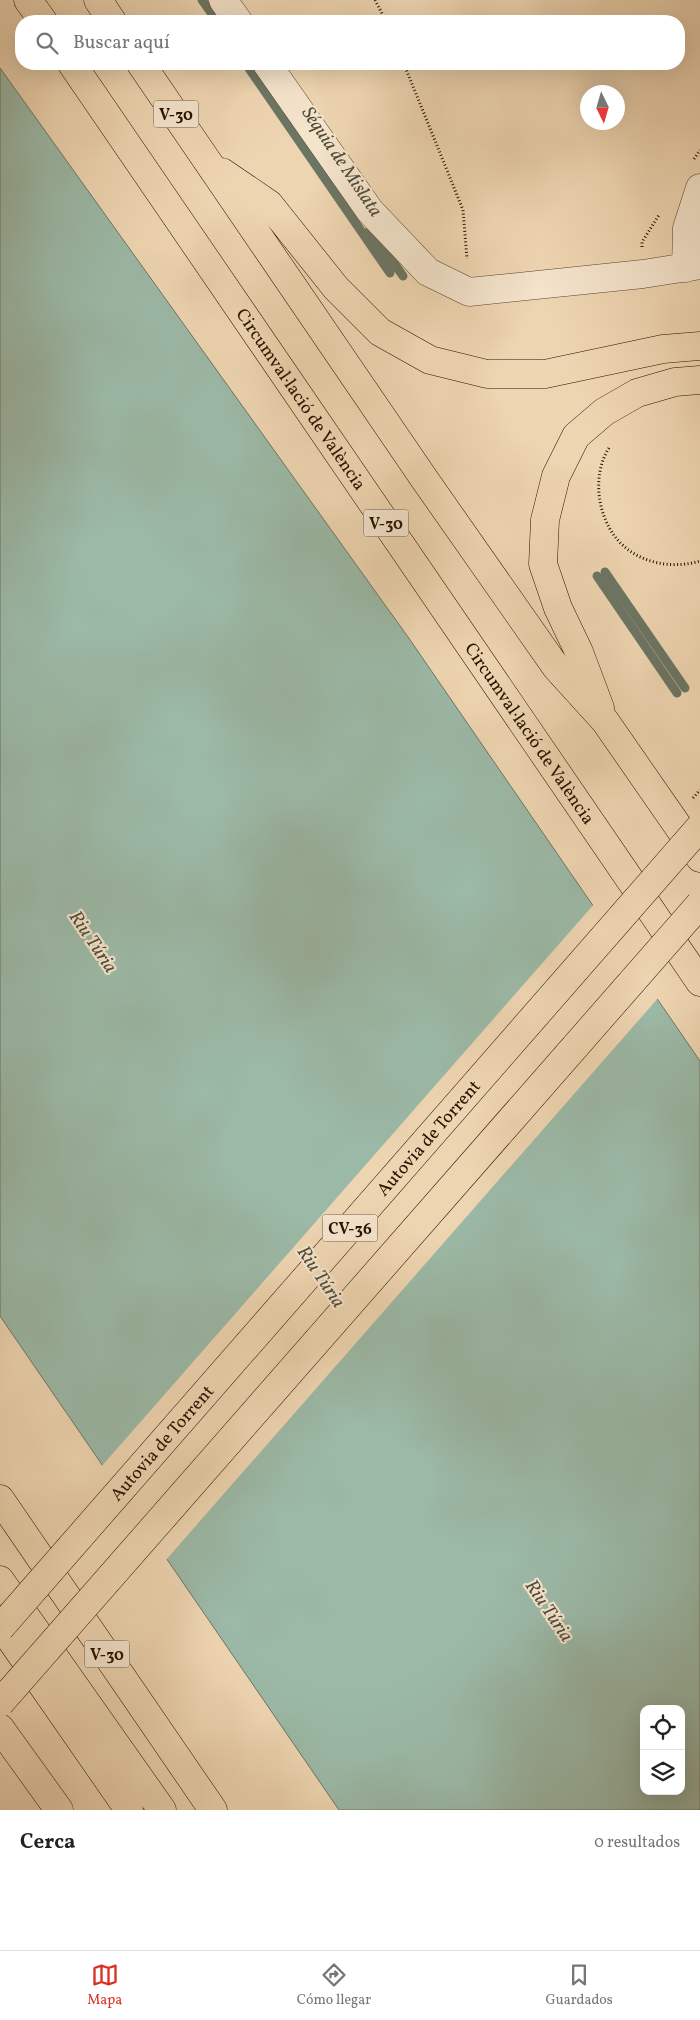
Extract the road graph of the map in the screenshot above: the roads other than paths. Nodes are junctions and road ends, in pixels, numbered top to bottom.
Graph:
1 (28, 0) edge
2 (98, 0) edge
3 (223, 0) edge
4 (39, 15) edge
5 (108, 15) edge
6 (234, 15) edge
7 (76, 70) edge
8 (146, 70) edge
9 (271, 70) edge
10 (210, 163) junction
11 (700, 188) edge
12 (693, 266) edge
13 (700, 346) edge
14 (700, 380) edge
15 (605, 721) junction
16 (700, 827) edge
17 (700, 858) edge
18 (700, 904) edge
19 (700, 982) edge
20 (0, 1499) edge
21 (0, 1580) edge
22 (0, 1624) edge
23 (0, 1628) edge
24 (0, 1703) edge
25 (0, 1728) edge
26 (59, 1810) edge
27 (129, 1810) edge
28 (162, 1810) edge
29 (213, 1810) edge

1 - 4 highway
2 - 5 highway
3 - 6 street
7 - 19 highway, Circumval·lació de València / V-30
8 - 10 highway, V-30
9 - 12 street
10 - 13 highway
10 - 15 highway, V-30
11 - 12 street
14 - 15 highway
15 - 17 highway, V-30
16 - 23 highway, Autovia de Torrent / CV-36, bridge
18 - 24 highway, CV-36, bridge
20 - 29 highway, V-30
21 - 28 highway
22 - 27 highway
25 - 26 highway

